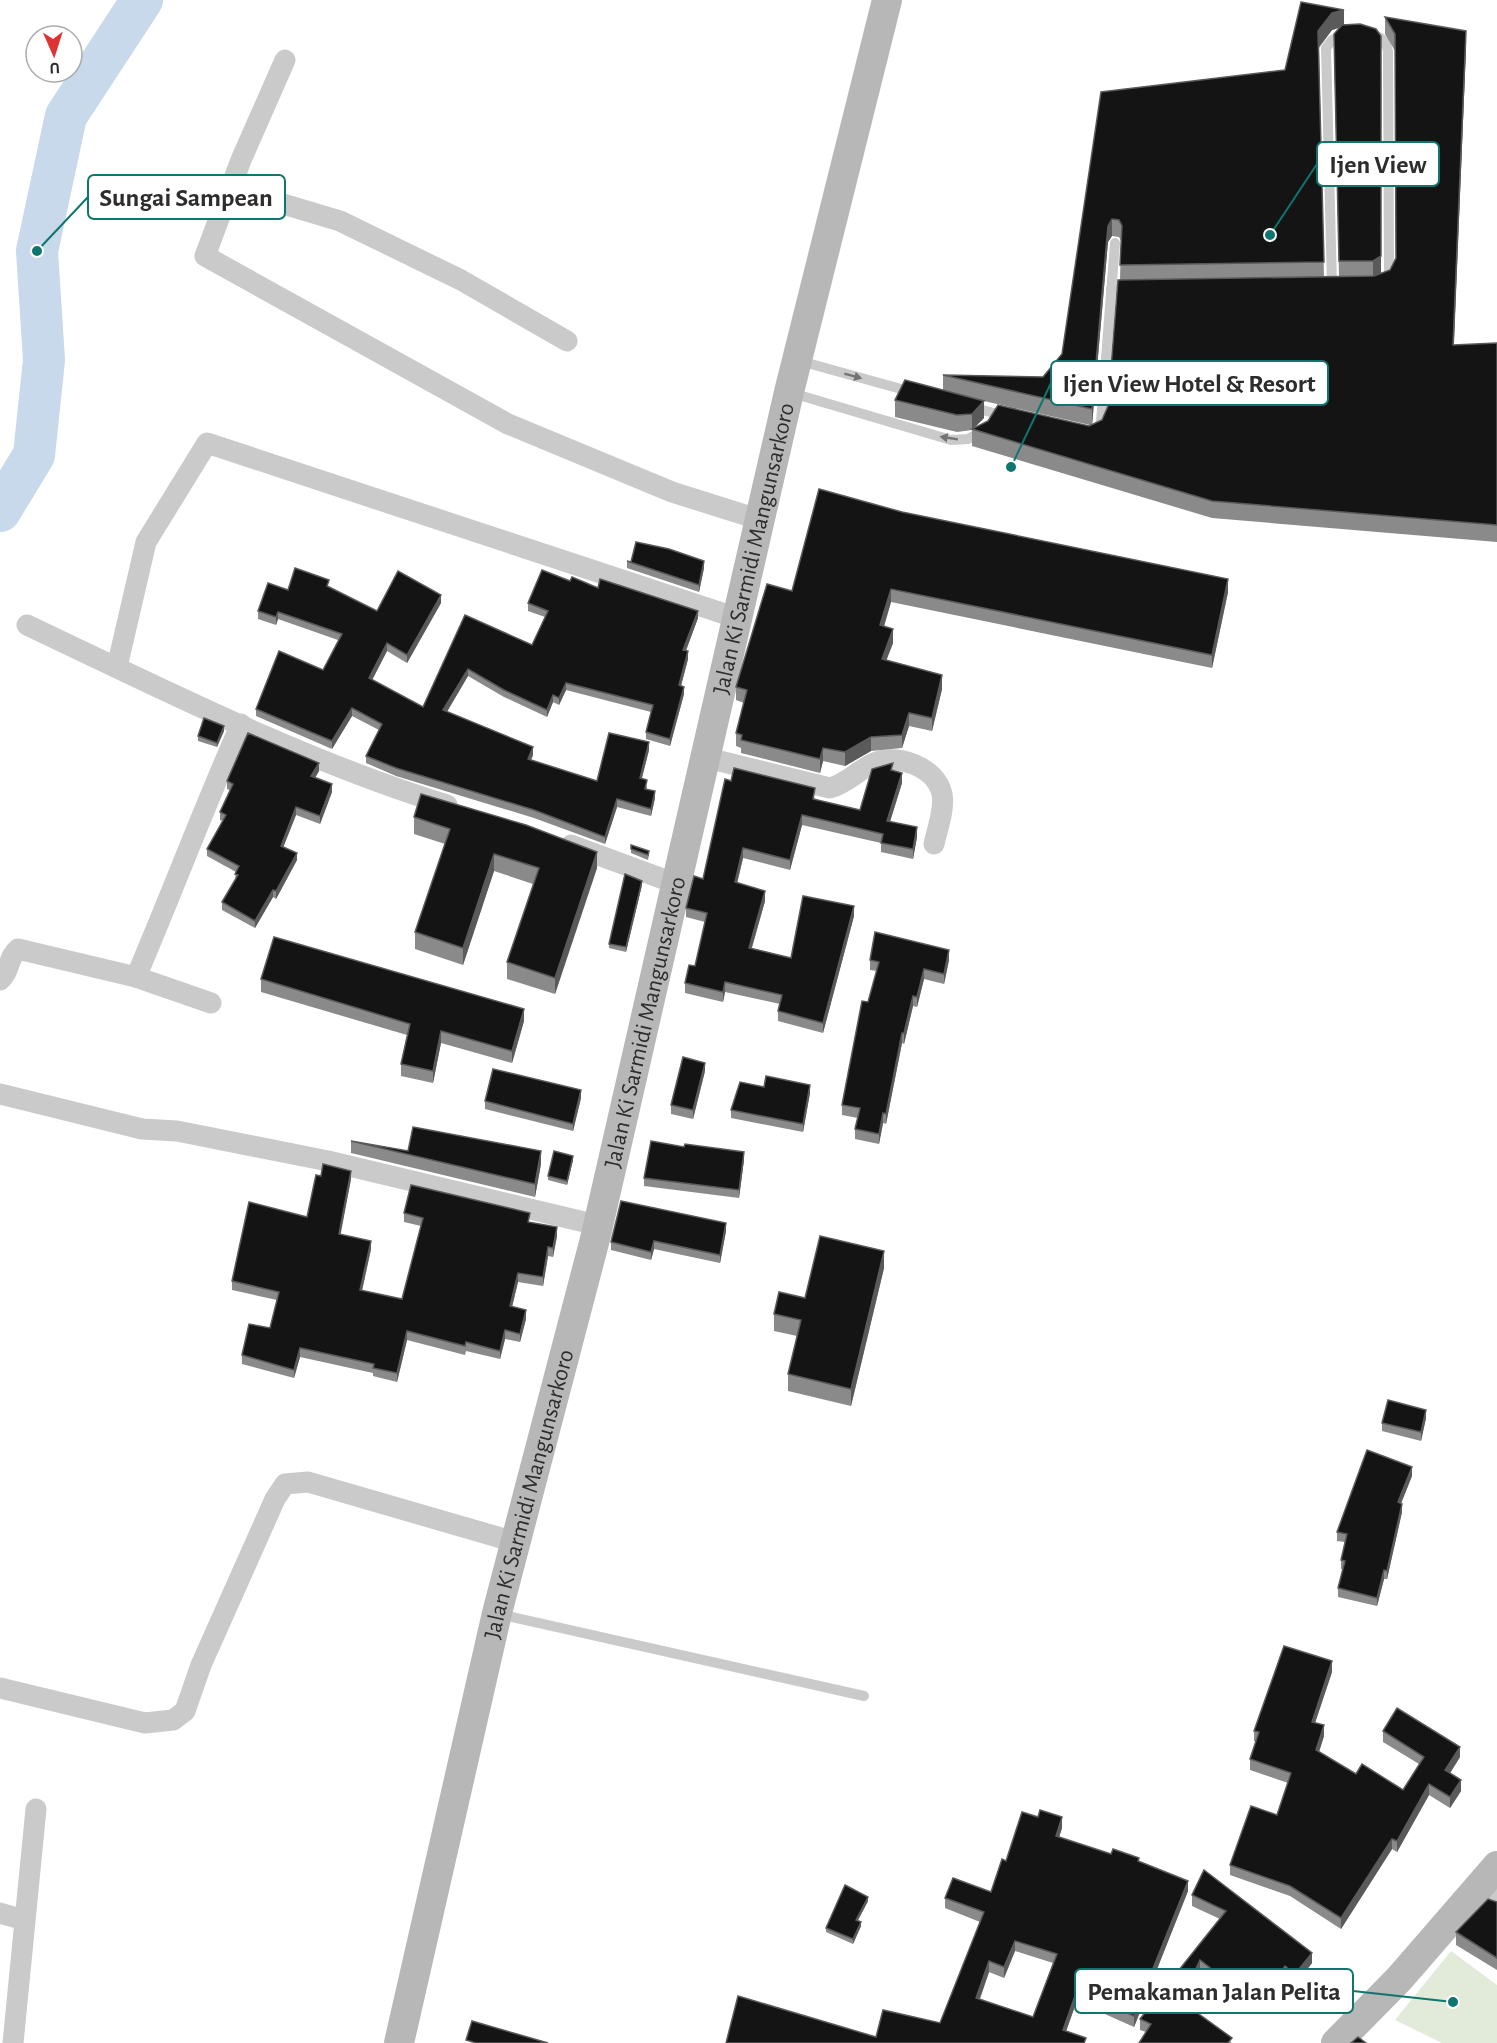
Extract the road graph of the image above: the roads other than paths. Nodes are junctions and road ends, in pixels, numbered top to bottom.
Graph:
1 (886, 0) edge
2 (285, 60) dead end
3 (230, 188) junction
4 (1115, 243) edge
5 (1374, 285) edge
6 (1331, 286) edge
7 (1112, 289) junction
8 (1146, 289) edge
9 (567, 341) dead end
10 (797, 361) junction
11 (789, 392) junction
12 (920, 394) edge
13 (962, 405) edge
14 (994, 414) junction
15 (1015, 419) edge
16 (1081, 434) edge
17 (761, 520) junction
18 (737, 618) junction
19 (27, 625) dead end
20 (117, 667) junction
21 (241, 724) junction
22 (703, 757) junction
23 (461, 809) edge
24 (552, 838) edge
25 (934, 844) dead end
26 (675, 883) junction
27 (136, 977) junction
28 (0, 981) edge
29 (211, 1003) dead end
30 (0, 1095) edge
31 (597, 1225) junction
32 (515, 1542) junction
33 (497, 1613) junction
34 (0, 1688) edge
35 (864, 1696) dead end
36 (36, 1809) dead end
37 (1497, 1866) edge
38 (1488, 1896) edge
39 (0, 1913) edge
40 (24, 1920) junction
41 (9, 2034) edge
42 (399, 2043) edge
43 (1336, 2043) edge

1 - 10 main road, Jalan Ki Sarmidi Mangunsarkoro
2 - 3 street
3 - 9 street
3 - 17 street
4 - 7 lane
5 - 6 lane
7 - 8 lane
7 - 16 lane
10 - 11 main road, Jalan Ki Sarmidi Mangunsarkoro
10 -> 12 lane
14 -> 11 lane
11 - 17 main road, Jalan Ki Sarmidi Mangunsarkoro
13 - 14 lane
14 - 15 lane
17 - 18 main road, Jalan Ki Sarmidi Mangunsarkoro
18 - 20 street
18 - 22 main road, Jalan Ki Sarmidi Mangunsarkoro
19 - 20 street
20 - 21 street
21 - 23 street
21 - 27 street
22 - 25 street
22 - 26 main road, Jalan Ki Sarmidi Mangunsarkoro
24 - 26 street
26 - 31 main road, Jalan Ki Sarmidi Mangunsarkoro
27 - 28 street
27 - 29 street
30 - 31 street
31 - 32 main road, Jalan Ki Sarmidi Mangunsarkoro
32 - 33 main road, Jalan Ki Sarmidi Mangunsarkoro
32 - 34 street
33 - 35 lane
33 - 42 main road, Jalan Ki Sarmidi Mangunsarkoro
36 - 40 street
37 - 38 main road
38 - 43 main road
39 - 40 street
40 - 41 street

